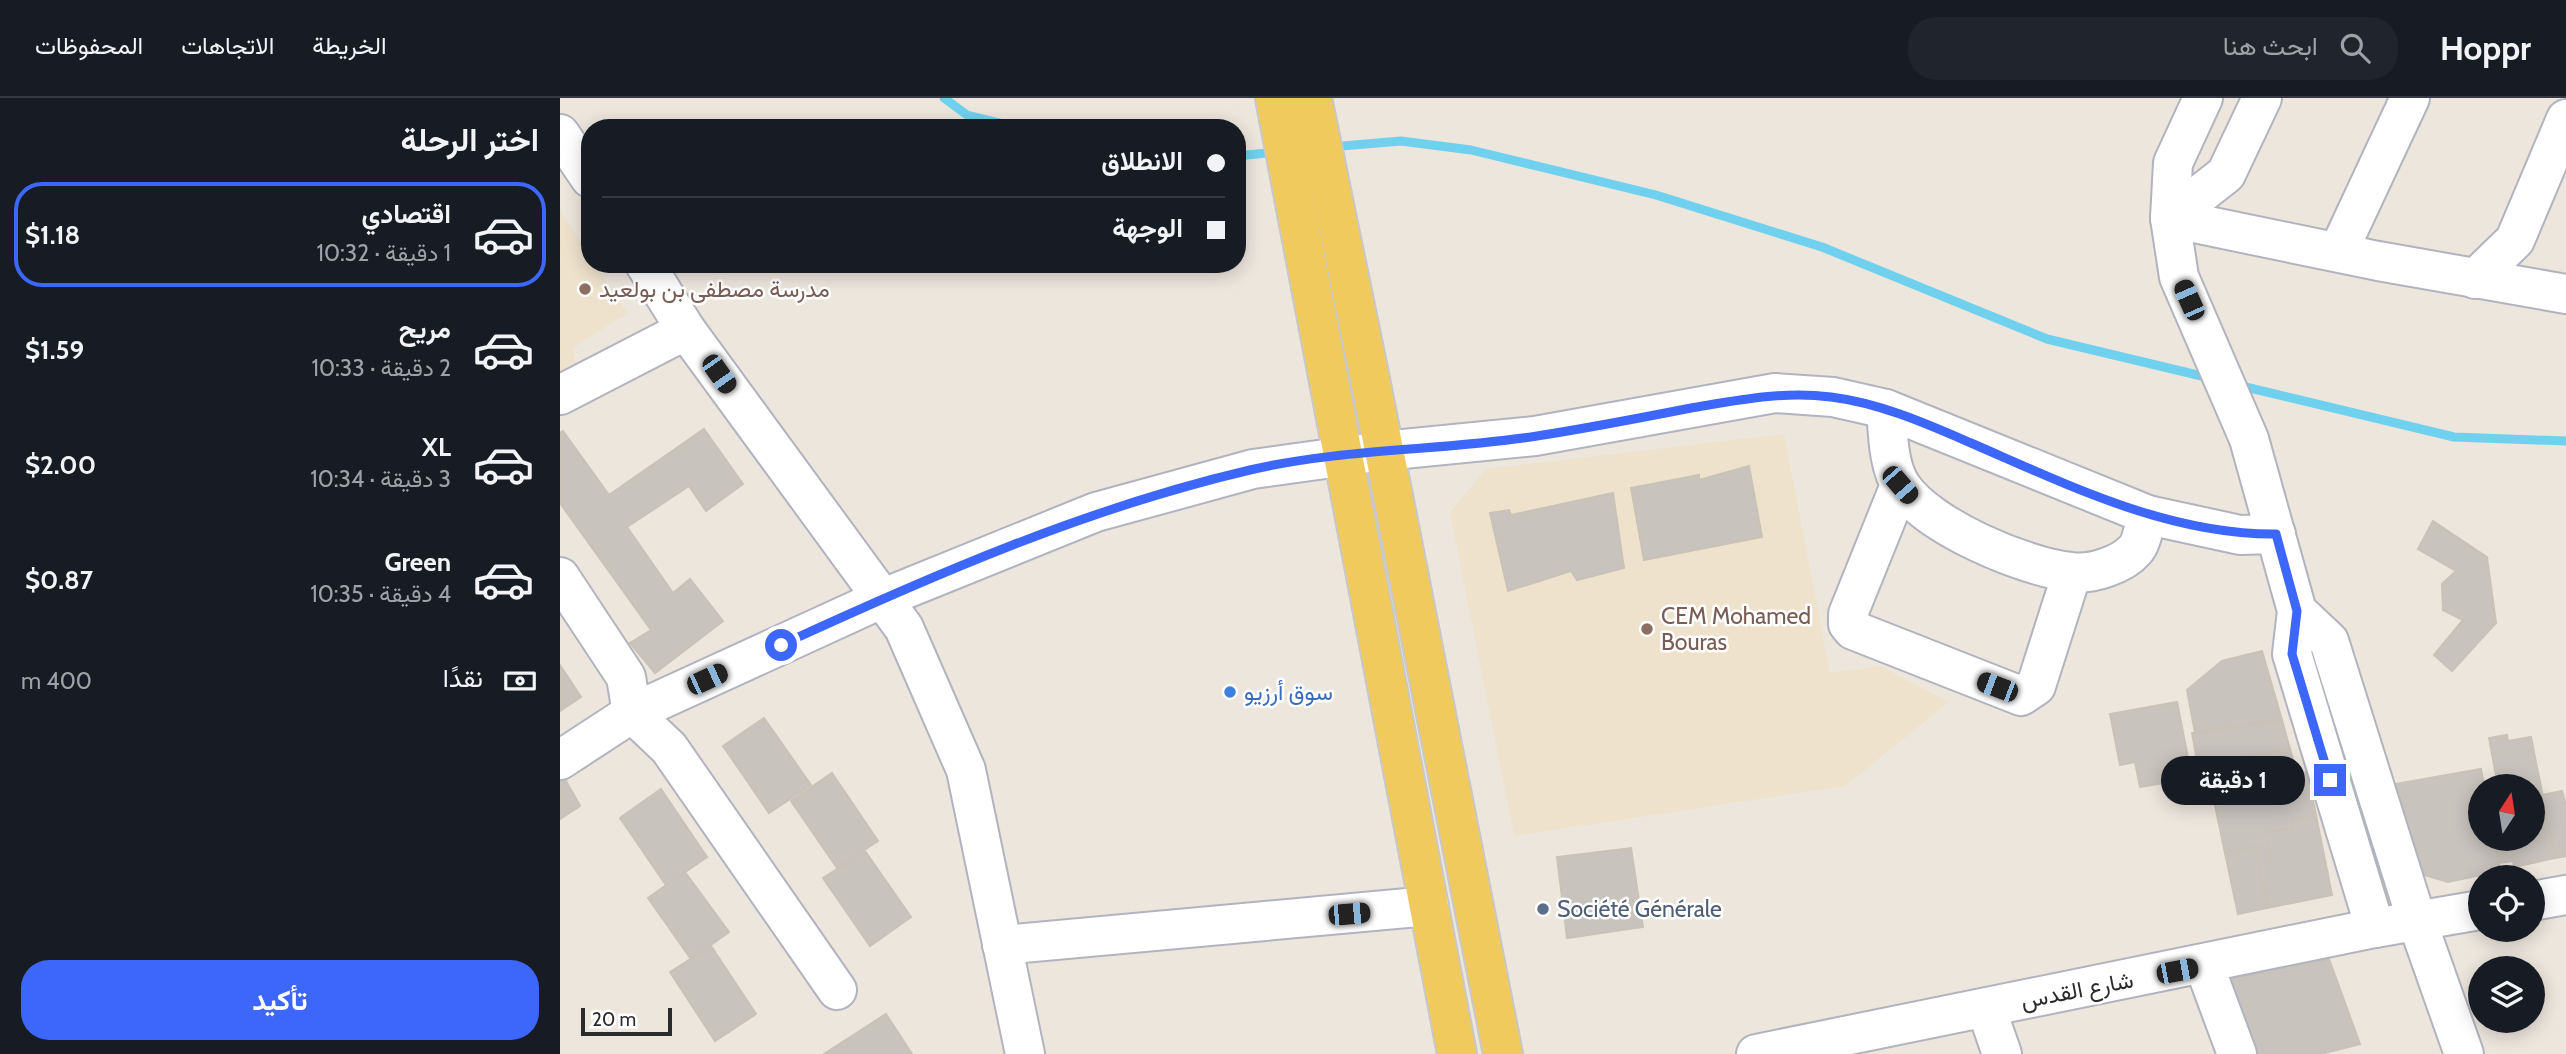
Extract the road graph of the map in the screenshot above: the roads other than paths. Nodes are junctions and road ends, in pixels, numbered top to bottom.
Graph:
1 (1275, 98) edge
2 (1312, 98) edge
3 (2203, 98) edge
4 (2262, 98) edge
5 (2410, 98) edge
6 (2566, 119) edge
7 (560, 134) edge
8 (581, 165) edge
9 (2170, 218) junction
10 (2339, 250) junction
11 (651, 273) edge
12 (2475, 279) junction
13 (2566, 294) edge
14 (686, 330) junction
15 (560, 395) edge
16 (1886, 409) junction
17 (1382, 451) junction
18 (1342, 457) junction
19 (1900, 485) junction
20 (2148, 515) junction
21 (2276, 534) junction
22 (2072, 573) junction
23 (560, 577) edge
24 (881, 599) junction
25 (2297, 611) junction
26 (632, 713) junction
27 (560, 760) edge
28 (2566, 895) edge
29 (2545, 899) edge
30 (1429, 906) junction
31 (2468, 912) edge
32 (2417, 921) junction
33 (2375, 928) junction
34 (1002, 945) junction
35 (2204, 965) junction
36 (837, 990) dead end
37 (1986, 1008) junction
38 (1025, 1054) edge
39 (1457, 1054) edge
40 (1503, 1054) edge
41 (1756, 1054) edge
42 (2002, 1054) edge
43 (2237, 1054) edge
44 (2463, 1054) edge

1 - 18 main road
2 - 17 main road
3 - 9 street
4 - 9 street
5 - 10 street
6 - 12 street
7 - 8 street
9 - 10 street
9 - 21 street
10 - 12 street
11 - 14 street
12 - 13 street
14 - 15 street
14 - 24 street
16 - 17 street
16 - 19 street
16 - 20 street
17 - 18 street
17 - 40 main road
18 - 24 street
18 - 30 main road
19 - 22 street
19 - 22 street
20 - 21 street
20 - 22 street
21 - 25 street
23 - 26 street
24 - 26 street
24 - 34 street
25 - 32 street
25 - 33 street
26 - 27 street
26 - 36 street
28 - 29 street
30 - 34 street
30 - 39 main road
31 - 32 street, شارع القدس
32 - 33 street, شارع القدس
32 - 44 street
33 - 35 street, شارع القدس
34 - 38 street
35 - 37 street, شارع القدس
35 - 43 street
37 - 41 street, شارع القدس
37 - 42 street

